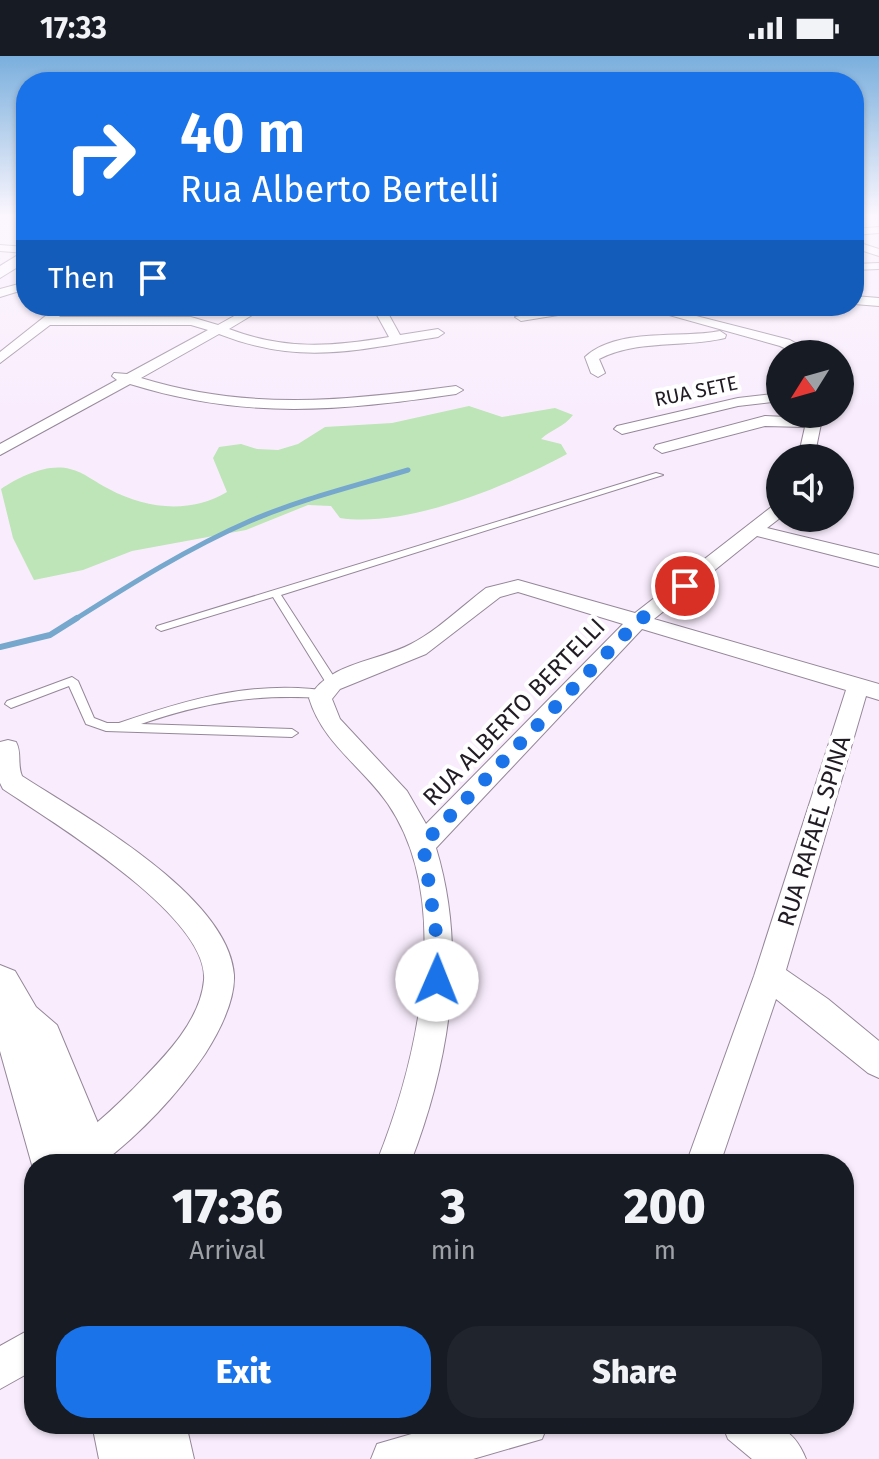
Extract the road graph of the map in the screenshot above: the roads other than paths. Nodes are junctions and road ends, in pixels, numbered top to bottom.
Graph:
1 (53, 316) edge
2 (230, 316) edge
3 (239, 316) edge
4 (383, 316) edge
5 (527, 316) edge
6 (682, 316) edge
7 (521, 317) dead end
8 (47, 321) junction
9 (213, 328) junction
10 (718, 331) junction
11 (438, 333) dead end
12 (396, 339) junction
13 (771, 340) edge
14 (0, 359) edge
15 (598, 373) dead end
16 (125, 377) junction
17 (456, 390) dead end
18 (766, 399) edge
19 (766, 421) edge
20 (622, 429) dead end
21 (0, 439) edge
22 (662, 448) dead end
23 (0, 450) edge
24 (659, 475) dead end
25 (766, 522) edge
26 (757, 531) junction
27 (879, 561) edge
28 (275, 593) junction
29 (637, 622) junction
30 (161, 628) dead end
31 (327, 689) junction
32 (869, 689) edge
33 (11, 704) dead end
34 (119, 727) junction
35 (292, 733) dead end
36 (8, 749) dead end
37 (423, 844) junction
38 (769, 976) junction
39 (10, 1004) edge
40 (879, 1062) edge
41 (73, 1154) edge
42 (84, 1154) edge
43 (398, 1154) edge
44 (707, 1154) edge
45 (24, 1353) edge
46 (0, 1369) edge
47 (488, 1434) edge
48 (755, 1434) edge
49 (392, 1459) edge
50 (785, 1459) edge

1 - 8 street
2 - 9 street
3 - 9 street
4 - 12 street
5 - 7 street
6 - 10 street
8 - 9 street
8 - 14 street
9 - 12 street
9 - 16 street
10 - 13 street
10 - 15 street
11 - 12 street
16 - 17 street
16 - 21 street
16 - 23 street
18 - 20 street, RUA SETE
19 - 22 street
24 - 28 lane
25 - 26 street, RUA ALBERTO BERTELLI
26 - 27 street
26 - 29 street, RUA ALBERTO BERTELLI
28 - 30 lane
28 - 31 lane
29 - 31 street
29 - 32 street
29 - 37 street, RUA ALBERTO BERTELLI
31 - 34 lane
31 - 37 street
32 - 38 street, RUA RAFAEL SPINA
33 - 34 lane
34 - 35 lane
36 - 42 street
37 - 43 street
38 - 40 street
38 - 44 street, RUA RAFAEL SPINA
39 - 41 main road
45 - 46 street
47 - 49 street
48 - 50 street

